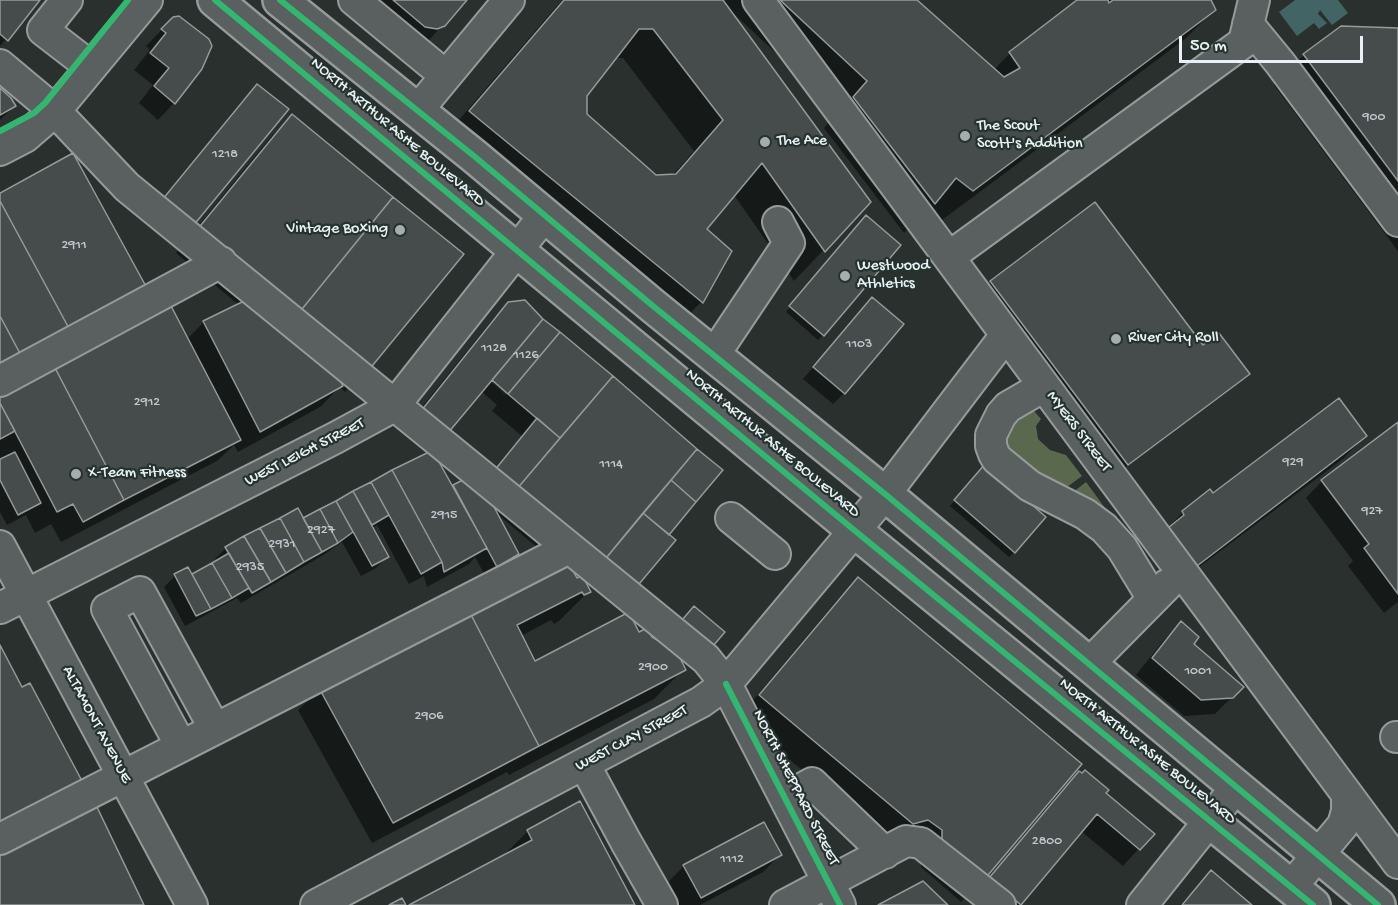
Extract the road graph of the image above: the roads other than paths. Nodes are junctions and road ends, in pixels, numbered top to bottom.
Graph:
1 (67, 0) edge
2 (147, 0) edge
3 (215, 0) edge
4 (280, 0) edge
5 (354, 0) edge
6 (509, 0) edge
7 (765, 3) edge
8 (1251, 12) edge
9 (0, 65) edge
10 (91, 67) junction
11 (446, 76) junction
12 (55, 111) junction
13 (417, 111) junction
14 (0, 150) edge
15 (544, 216) junction
16 (1398, 221) edge
17 (778, 222) dead end
18 (518, 250) junction
19 (949, 257) junction
20 (221, 262) junction
21 (1006, 335) junction
22 (714, 355) junction
23 (0, 381) edge
24 (1044, 386) junction
25 (394, 406) junction
26 (885, 494) junction
27 (731, 518) dead end
28 (854, 530) junction
29 (0, 546) edge
30 (569, 548) junction
31 (775, 554) dead end
32 (1181, 571) junction
33 (1153, 599) junction
34 (13, 602) edge
35 (1089, 664) junction
36 (726, 684) junction
37 (215, 729) junction
38 (181, 746) junction
39 (584, 764) junction
40 (123, 776) junction
41 (1237, 786) junction
42 (1347, 795) junction
43 (784, 798) junction
44 (1210, 820) junction
45 (0, 839) edge
46 (885, 853) junction
47 (1319, 854) junction
48 (1398, 863) edge
49 (834, 893) edge
50 (1302, 896) edge
51 (192, 905) edge
52 (316, 905) edge
53 (662, 905) edge
54 (785, 905) edge
55 (1000, 905) edge
56 (1142, 905) edge
57 (1378, 905) edge

1 - 10 street
2 - 10 street
3 - 18 main road, NORTH ARTHUR ASHE BOULEVARD
4 - 13 main road, NORTH ARTHUR ASHE BOULEVARD
5 - 11 street
6 - 11 street
7 - 19 street, MYERS STREET
8 - 16 street
8 - 19 street
9 - 12 street, NORTH SHEPPARD STREET
10 - 12 street
11 - 13 street
12 - 14 street
12 - 20 street, NORTH SHEPPARD STREET
13 - 15 main road, NORTH ARTHUR ASHE BOULEVARD
15 - 18 street, WEST LEIGH STREET
15 - 22 main road, NORTH ARTHUR ASHE BOULEVARD
17 - 22 street
18 - 25 street, WEST LEIGH STREET
18 - 28 main road, NORTH ARTHUR ASHE BOULEVARD
19 - 21 street, MYERS STREET
20 - 23 street
20 - 25 street, NORTH SHEPPARD STREET
21 - 24 street, MYERS STREET
21 - 26 street, WEST CLAY STREET
22 - 26 main road, NORTH ARTHUR ASHE BOULEVARD
24 - 32 street, MYERS STREET
24 - 33 street
25 - 30 street, NORTH SHEPPARD STREET
25 - 34 street, WEST LEIGH STREET
26 - 28 street, WEST CLAY STREET
26 - 35 main road, NORTH ARTHUR ASHE BOULEVARD
27 - 31 street
28 - 36 street, WEST CLAY STREET
28 - 44 main road, NORTH ARTHUR ASHE BOULEVARD
29 - 34 street, ALTAMONT AVENUE
30 - 36 street, NORTH SHEPPARD STREET
30 - 37 street
32 - 33 street
32 - 42 street, MYERS STREET
33 - 35 street
34 - 40 street, ALTAMONT AVENUE
35 - 41 main road, NORTH ARTHUR ASHE BOULEVARD
36 - 39 street, WEST CLAY STREET
36 - 43 street, NORTH SHEPPARD STREET
37 - 38 street
37 - 38 street
38 - 40 street
39 - 52 street, WEST CLAY STREET
39 - 53 street
40 - 45 street
40 - 51 street, ALTAMONT AVENUE
41 - 44 street
41 - 47 main road, NORTH ARTHUR ASHE BOULEVARD
42 - 47 street
42 - 48 street, MYERS STREET
43 - 46 street
43 - 49 street, NORTH SHEPPARD STREET
44 - 50 main road, NORTH ARTHUR ASHE BOULEVARD
44 - 56 street
46 - 49 street
46 - 55 street
47 - 50 street
47 - 57 main road, NORTH ARTHUR ASHE BOULEVARD
49 - 54 street

